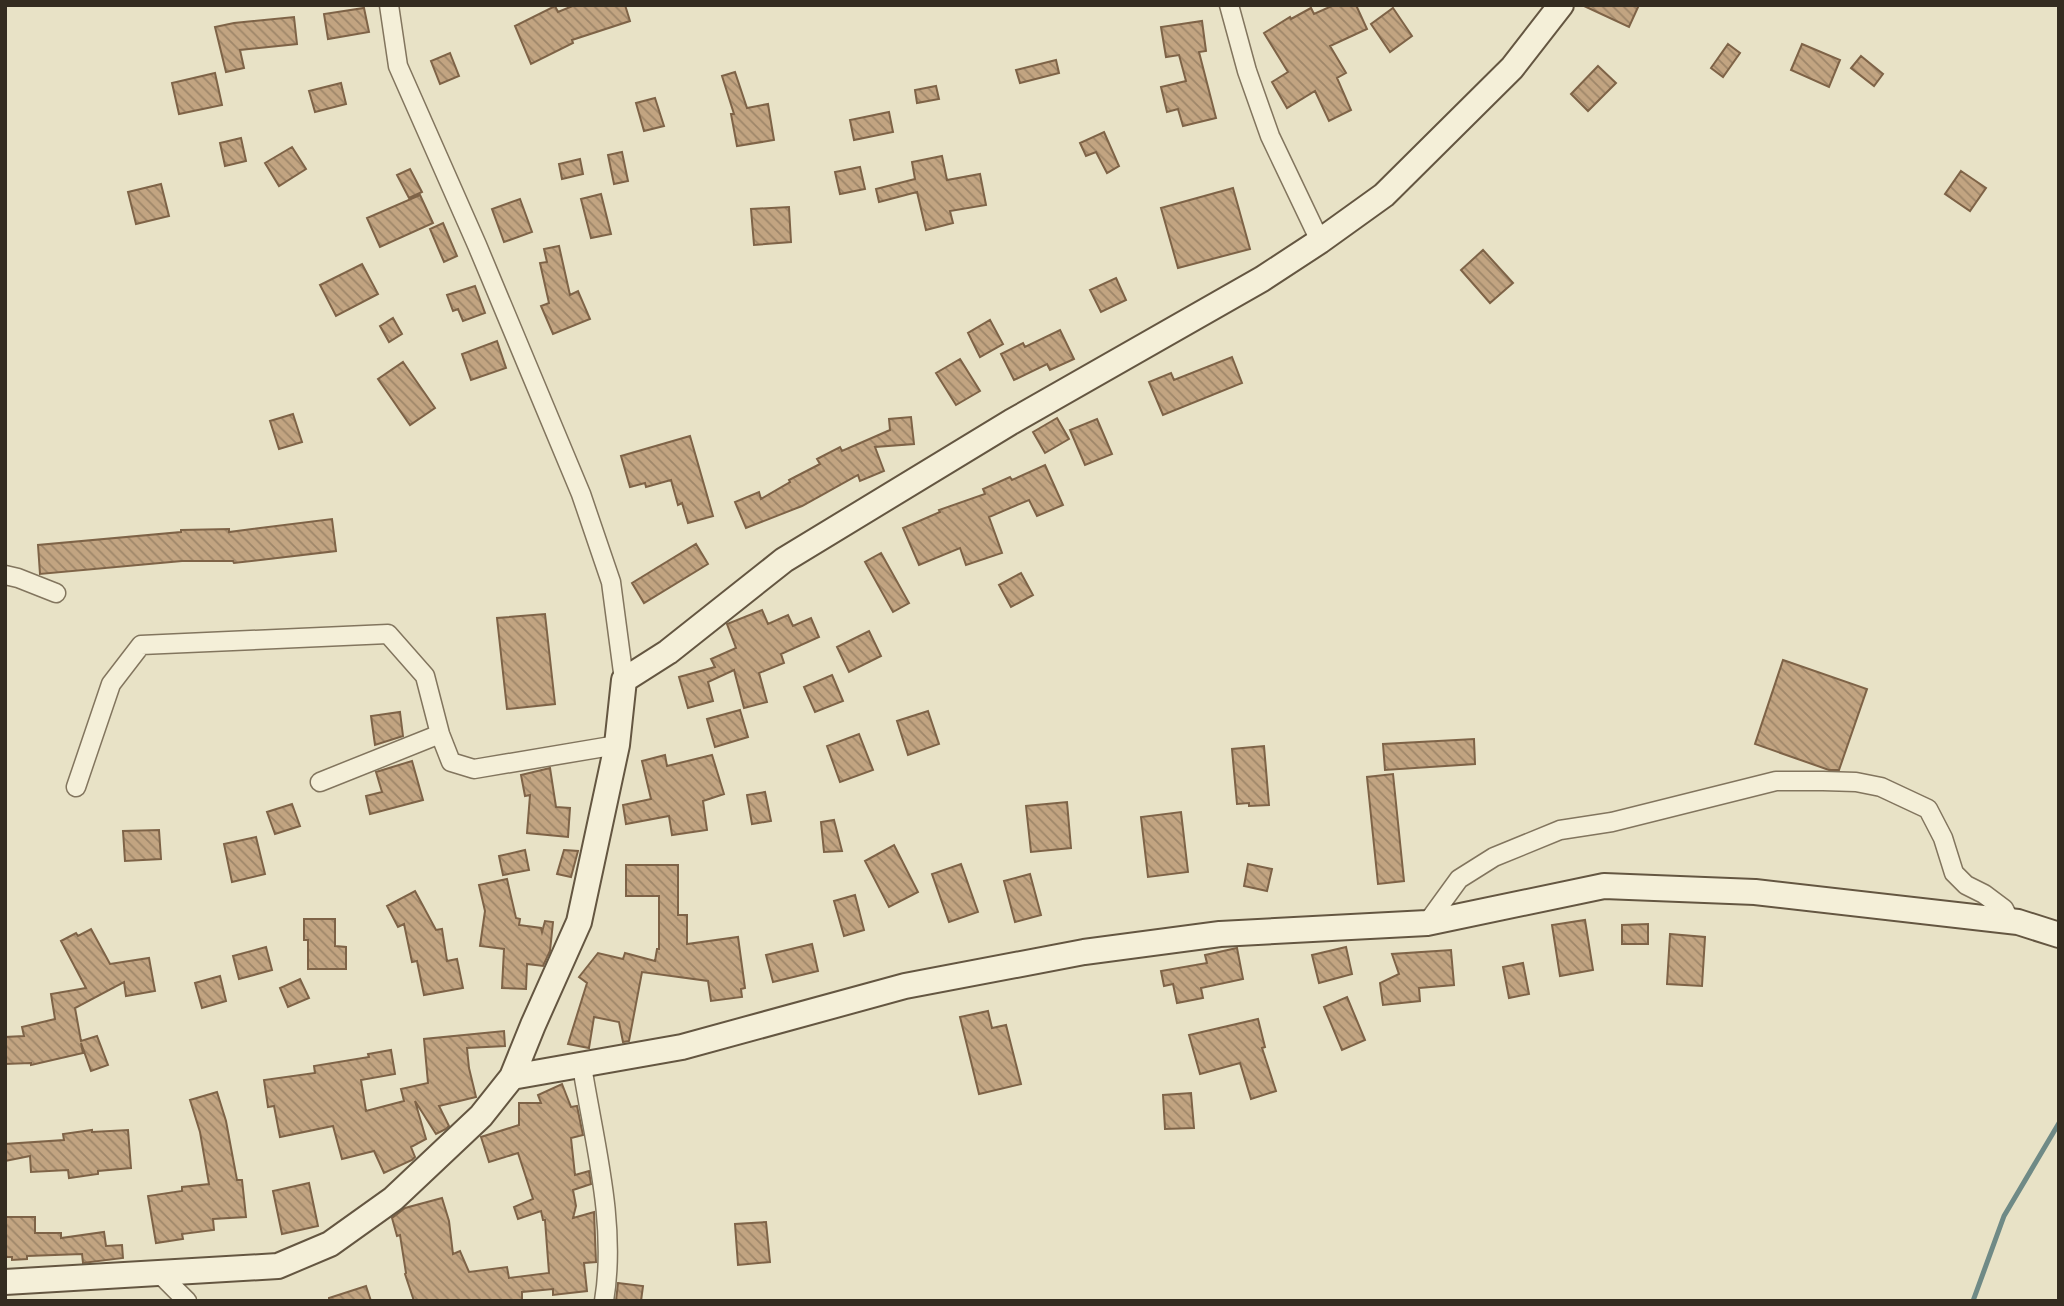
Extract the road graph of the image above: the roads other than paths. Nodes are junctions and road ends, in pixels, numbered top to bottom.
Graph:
1 (389, 5) edge
2 (1228, 5) edge
3 (1561, 5) edge
4 (1321, 241) junction
5 (5, 575) edge
6 (56, 593) dead end
7 (624, 680) junction
8 (440, 734) junction
9 (617, 745) junction
10 (320, 782) dead end
11 (76, 787) dead end
12 (2014, 921) junction
13 (1427, 923) junction
14 (2059, 935) edge
15 (582, 1066) junction
16 (512, 1077) junction
17 (159, 1273) junction
18 (5, 1282) edge
19 (187, 1301) edge
20 (604, 1301) edge

1 - 7 street
2 - 4 street
3 - 4 street
4 - 7 street
5 - 6 street
7 - 9 street
8 - 9 street
8 - 10 street
8 - 11 street
9 - 16 street
12 - 13 street
12 - 13 street
12 - 14 street
13 - 15 street
15 - 16 street
15 - 20 street
16 - 17 street
17 - 18 street
17 - 19 street

